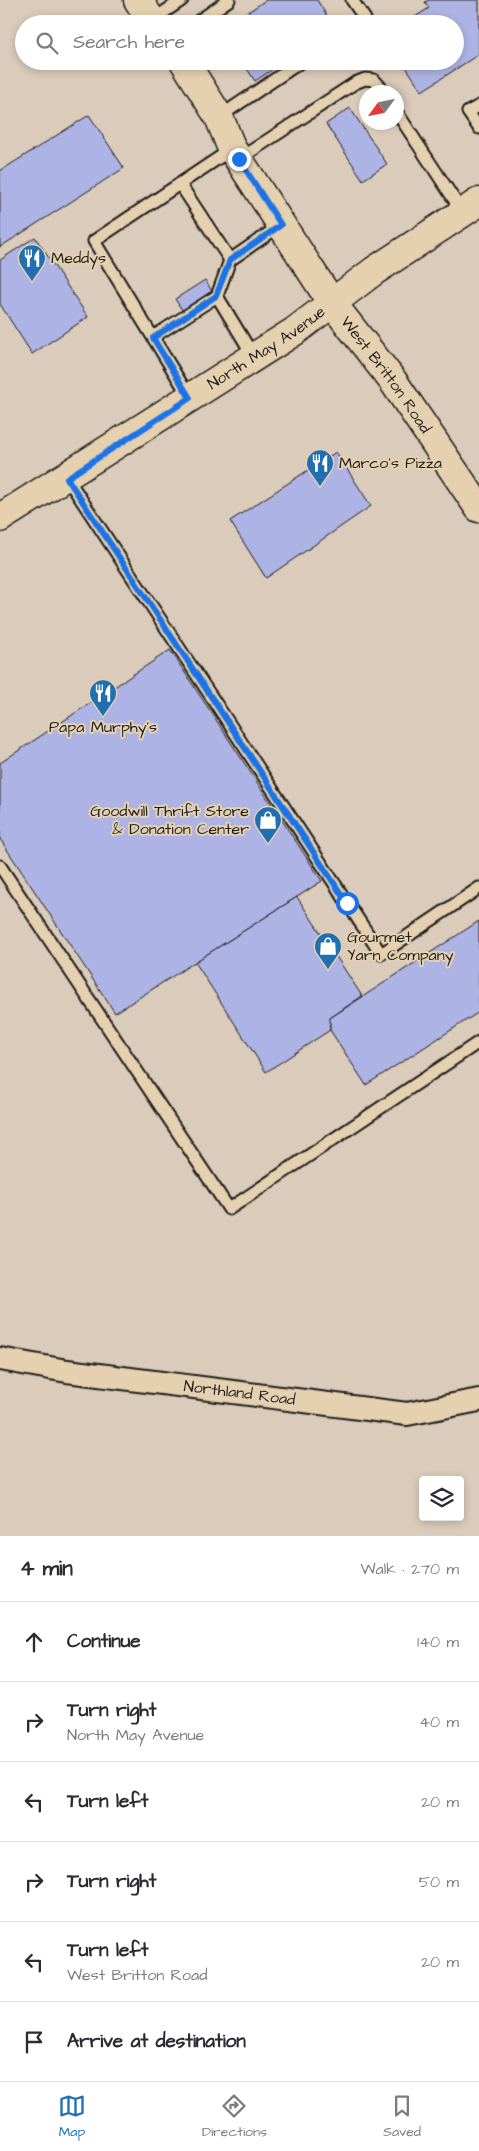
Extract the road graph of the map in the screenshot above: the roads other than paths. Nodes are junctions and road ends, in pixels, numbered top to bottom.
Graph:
1 (182, 0) edge
2 (229, 0) edge
3 (354, 1) edge
4 (148, 15) edge
5 (207, 15) edge
6 (359, 15) edge
7 (190, 70) edge
8 (289, 70) edge
9 (379, 85) edge
10 (479, 106) edge
11 (219, 117) junction
12 (404, 121) edge
13 (479, 128) edge
14 (236, 154) junction
15 (180, 184) junction
16 (471, 208) edge
17 (281, 225) junction
18 (230, 260) junction
19 (216, 296) junction
20 (332, 303) junction
21 (153, 338) junction
22 (254, 357) junction
23 (190, 398) junction
24 (67, 478) junction
25 (479, 508) edge
26 (0, 518) edge
27 (0, 866) edge
28 (479, 888) edge
29 (479, 1042) edge
30 (0, 1358) edge
31 (479, 1400) edge

1 - 4 lane
2 - 5 lane
3 - 6 lane
7 - 11 main road, West Britton Road
8 - 11 lane
9 - 14 lane
10 - 13 lane
11 - 14 main road, West Britton Road
12 - 16 lane
14 - 15 lane
14 - 17 main road, West Britton Road
15 - 18 lane
15 - 21 lane
16 - 20 main road, North May Avenue
17 - 18 lane
17 - 20 main road, West Britton Road
18 - 19 lane
19 - 21 lane
19 - 22 lane
20 - 22 main road, North May Avenue
20 - 25 main road, West Britton Road
21 - 23 lane
22 - 23 main road, North May Avenue
23 - 24 main road, North May Avenue
24 - 26 main road, North May Avenue
24 - 28 lane
27 - 29 lane
30 - 31 street, Northland Road

